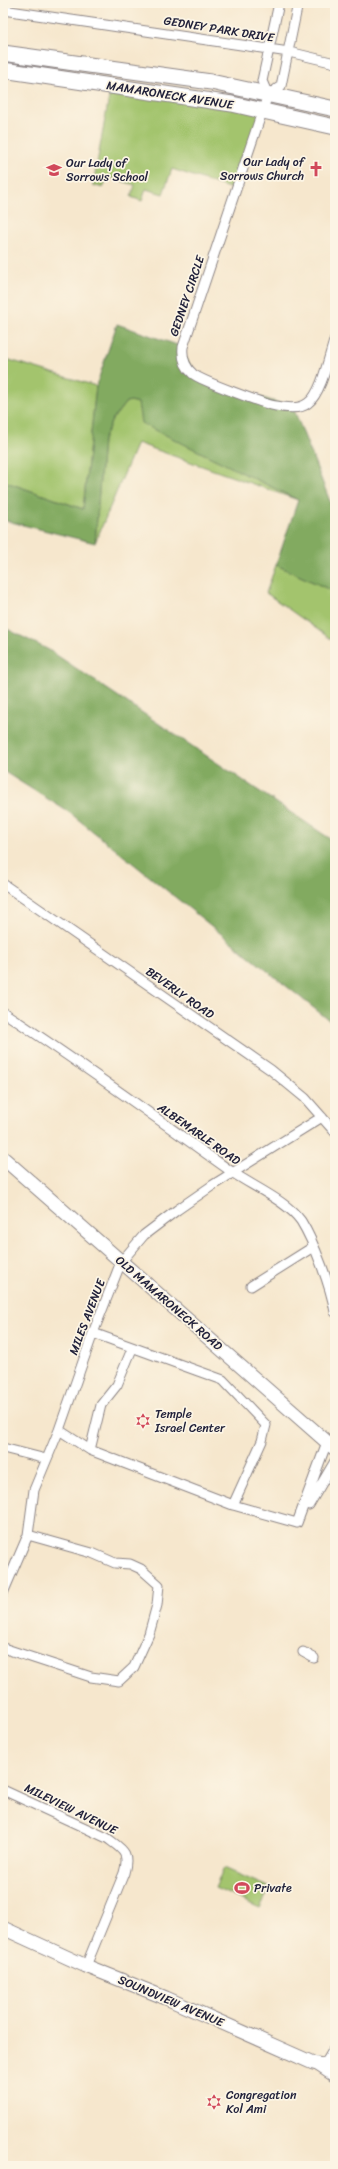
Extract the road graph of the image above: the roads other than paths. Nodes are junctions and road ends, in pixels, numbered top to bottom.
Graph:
1 (279, 3) edge
2 (298, 3) edge
3 (3, 10) edge
4 (269, 49) junction
5 (289, 52) junction
6 (3, 53) edge
7 (335, 63) edge
8 (3, 70) edge
9 (268, 95) junction
10 (335, 109) edge
11 (263, 110) junction
12 (335, 126) edge
13 (335, 338) edge
14 (3, 884) edge
15 (3, 1012) edge
16 (322, 1117) junction
17 (335, 1132) edge
18 (3, 1158) edge
19 (234, 1173) junction
20 (312, 1247) junction
21 (121, 1262) junction
22 (251, 1286) dead end
23 (335, 1312) edge
24 (93, 1333) junction
25 (132, 1349) junction
26 (59, 1430) junction
27 (331, 1445) edge
28 (3, 1448) edge
29 (90, 1450) junction
30 (46, 1459) junction
31 (335, 1461) edge
32 (233, 1505) junction
33 (298, 1523) junction
34 (28, 1535) junction
35 (4, 1583) edge
36 (3, 1593) edge
37 (3, 1648) edge
38 (303, 1652) dead end
39 (314, 1658) dead end
40 (3, 1790) edge
41 (3, 1928) edge
42 (86, 1966) junction
43 (335, 2051) edge
44 (313, 2063) junction
45 (335, 2078) edge

1 - 4 street
2 - 5 street
3 - 4 street, GEDNEY PARK DRIVE
4 - 5 street, GEDNEY PARK DRIVE
4 - 9 street
5 - 7 street, GEDNEY PARK DRIVE
5 - 9 street
6 - 9 main road, MAMARONECK AVENUE
8 - 11 main road, MAMARONECK AVENUE
9 - 10 main road, MAMARONECK AVENUE
9 - 11 street, GEDNEY CIRCLE
11 - 12 main road, MAMARONECK AVENUE
11 - 13 street, GEDNEY CIRCLE
14 - 16 street, BEVERLY ROAD
15 - 19 street, ALBEMARLE ROAD
16 - 17 street, BEVERLY ROAD
16 - 19 street, MILES AVENUE
18 - 21 main road, OLD MAMARONECK ROAD
19 - 20 street, ALBEMARLE ROAD
19 - 21 street, MILES AVENUE
20 - 22 street
20 - 23 street, ALBEMARLE ROAD
21 - 24 street, MILES AVENUE
21 - 27 main road, OLD MAMARONECK ROAD
24 - 25 street
24 - 26 street, MILES AVENUE
25 - 29 street
25 - 32 street
26 - 29 street
26 - 30 street, MILES AVENUE
27 - 33 street
28 - 30 street
29 - 32 street
30 - 34 street, MILES AVENUE
31 - 33 street
32 - 33 street
34 - 35 street, MILES AVENUE
34 - 37 street
35 - 36 street, MILES AVENUE
38 - 39 street
40 - 42 street, MILEVIEW AVENUE
41 - 42 main road, SOUNDVIEW AVENUE
42 - 44 main road, SOUNDVIEW AVENUE
43 - 44 main road
44 - 45 street

